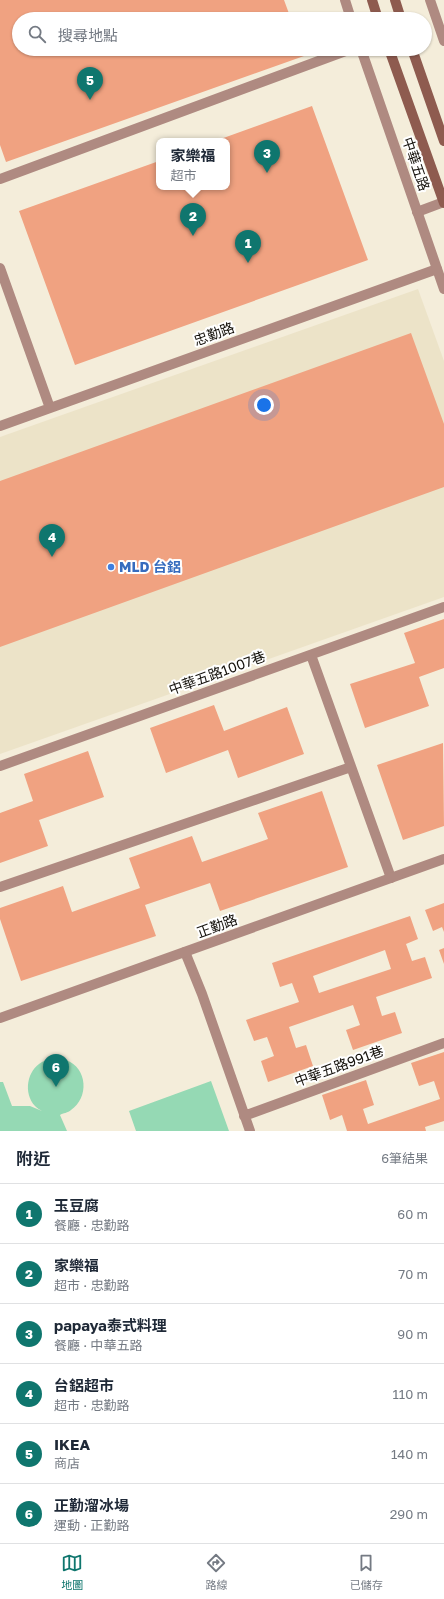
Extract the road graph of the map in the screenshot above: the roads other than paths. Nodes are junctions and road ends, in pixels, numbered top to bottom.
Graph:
1 (345, 0) edge
2 (372, 0) edge
3 (395, 0) edge
4 (430, 0) edge
5 (349, 12) edge
6 (376, 12) edge
7 (399, 12) edge
8 (444, 41) edge
9 (332, 56) edge
10 (364, 56) edge
11 (392, 56) edge
12 (414, 56) edge
13 (444, 141) edge
14 (0, 179) edge
15 (444, 202) edge
16 (417, 212) junction
17 (0, 268) edge
18 (437, 269) junction
19 (444, 289) edge
20 (50, 408) junction
21 (0, 426) edge
22 (444, 607) edge
23 (311, 655) junction
24 (0, 766) edge
25 (351, 767) junction
26 (444, 859) edge
27 (391, 878) junction
28 (0, 887) edge
29 (185, 952) junction
30 (0, 1018) edge
31 (444, 1044) edge
32 (244, 1116) junction
33 (250, 1131) edge

1 - 5 street
2 - 6 main road
3 - 7 main road
4 - 8 street
9 - 14 street
10 - 16 street, 中華五路
11 - 15 main road, 中華五路
12 - 13 main road
15 - 16 street
16 - 18 street, 中華五路
17 - 20 street
18 - 19 street, 中華五路
18 - 20 street, 忠勤路
20 - 21 street, 忠勤路
22 - 23 street, 中華五路1007巷
23 - 24 street, 中華五路1007巷
23 - 25 street
25 - 27 street
25 - 28 street
26 - 27 street, 正勤路
27 - 29 street, 正勤路
29 - 30 street, 正勤路
29 - 32 street
31 - 32 street, 中華五路991巷
32 - 33 street

